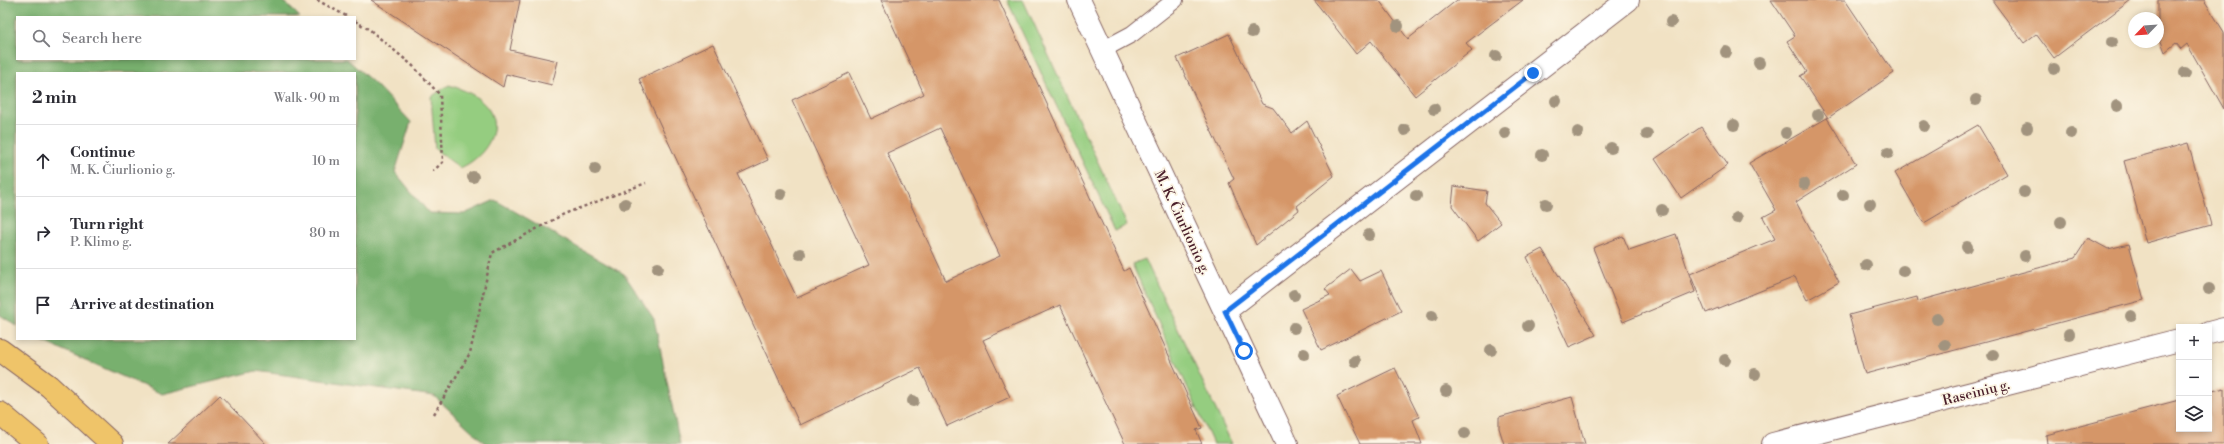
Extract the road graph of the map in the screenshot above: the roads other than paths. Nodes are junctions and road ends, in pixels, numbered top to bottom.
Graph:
1 (1079, 0) edge
2 (1175, 0) edge
3 (1628, 0) edge
4 (1102, 50) junction
5 (1225, 311) junction
6 (2224, 329) edge
7 (2212, 332) edge
8 (2176, 341) edge
9 (0, 350) edge
10 (0, 413) edge
11 (37, 444) edge
12 (112, 444) edge
13 (1287, 444) edge
14 (1773, 444) edge

1 - 4 street, M. K. Čiurlionio g.
2 - 4 lane
3 - 5 street
4 - 5 street, M. K. Čiurlionio g.
5 - 13 street, M. K. Čiurlionio g.
6 - 7 street
8 - 14 street, Raseinių g.
9 - 12 highway
10 - 11 highway

